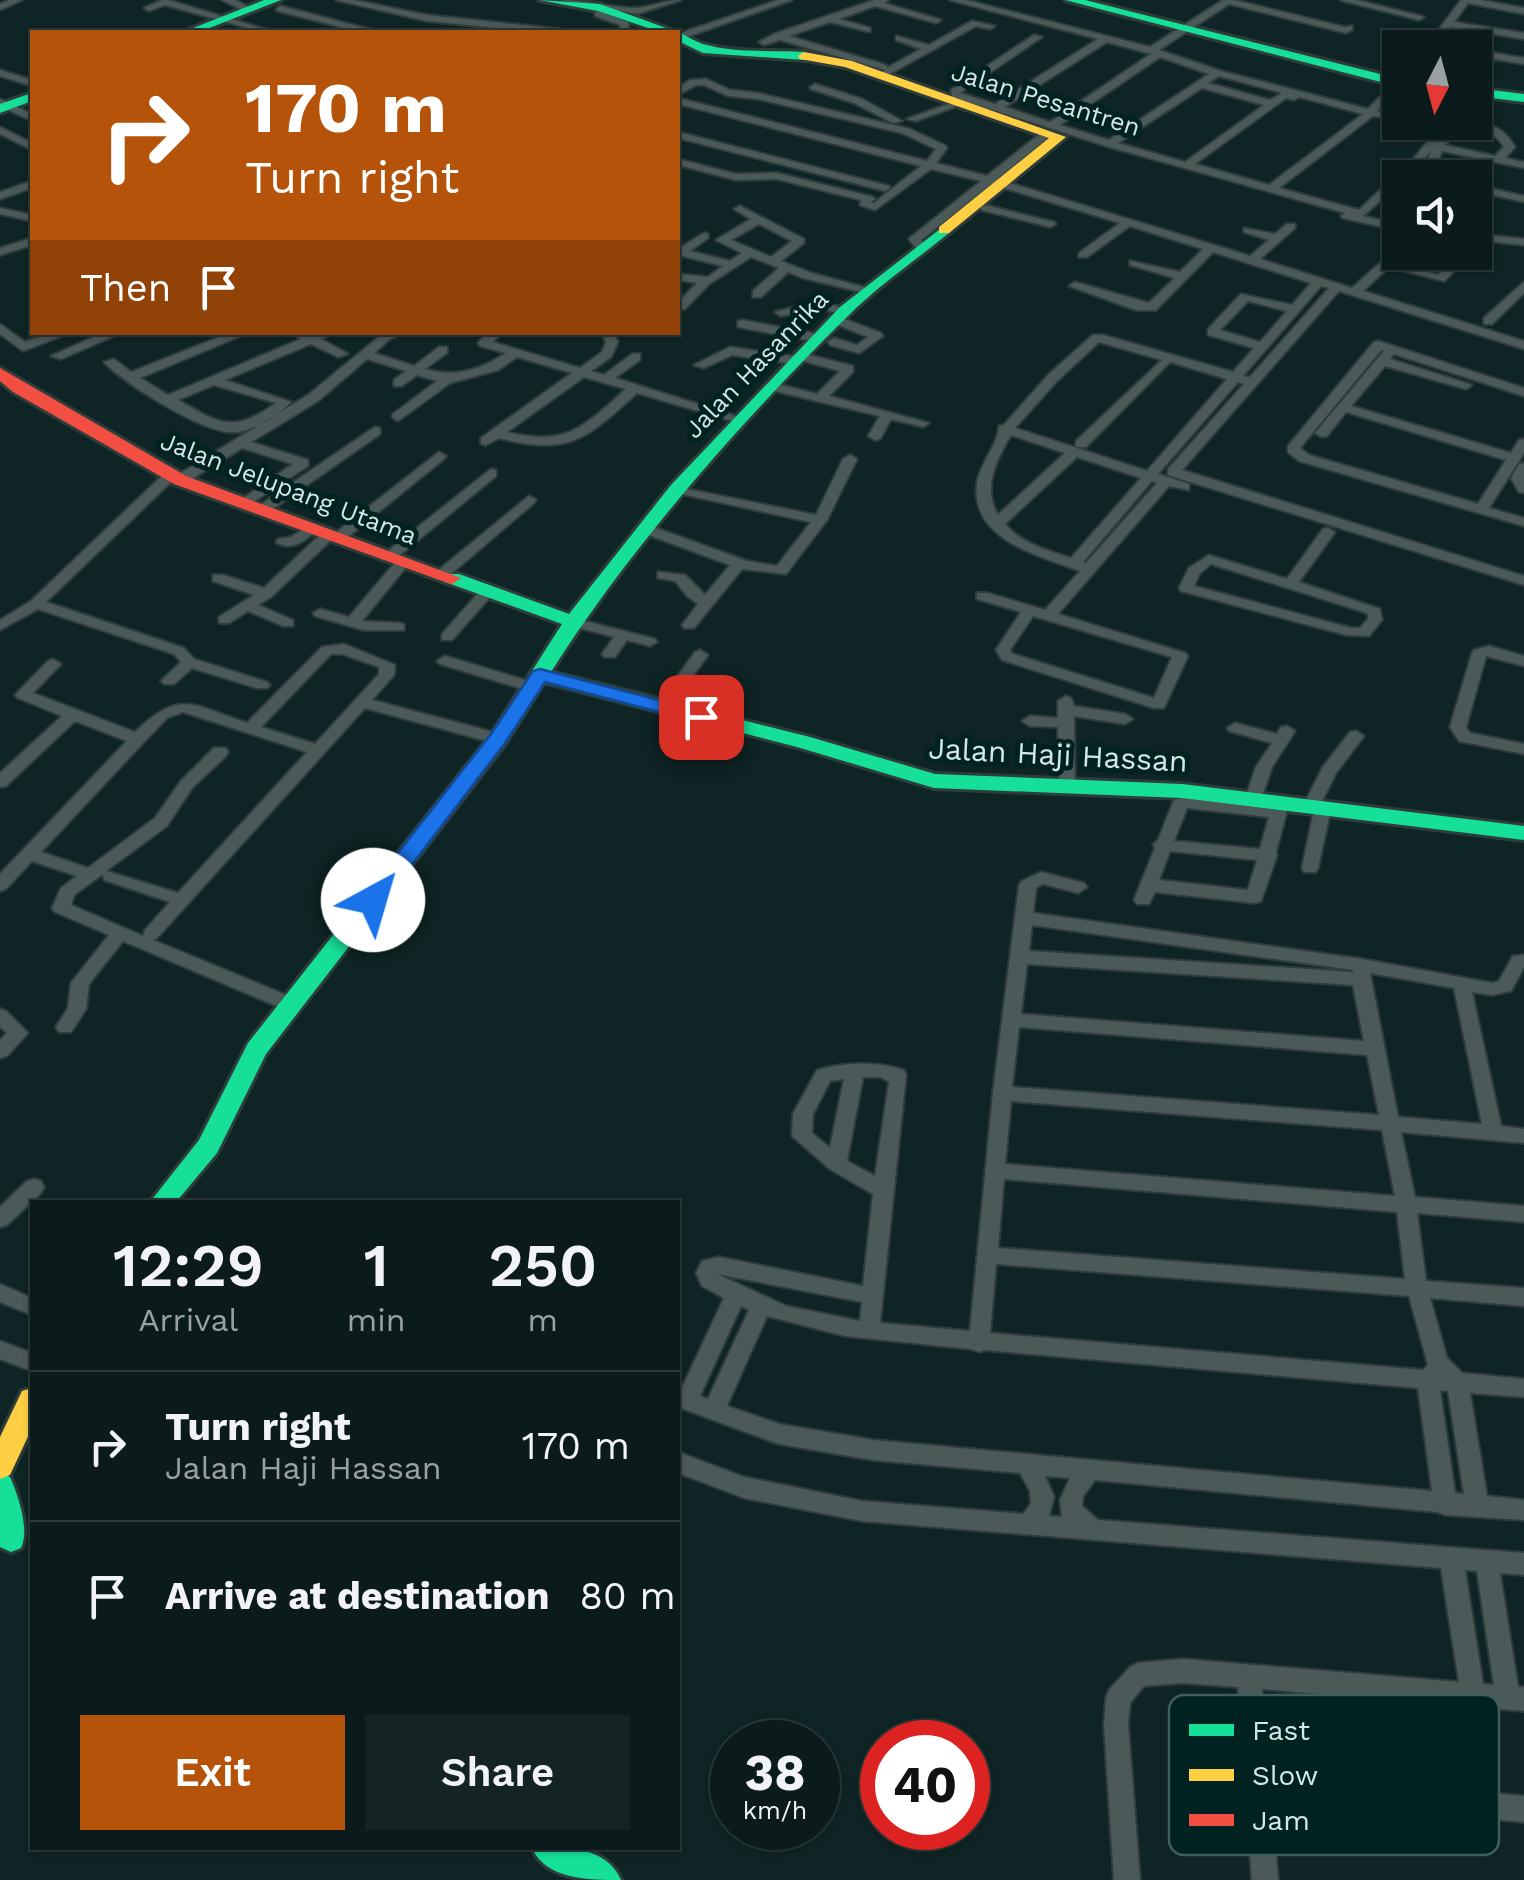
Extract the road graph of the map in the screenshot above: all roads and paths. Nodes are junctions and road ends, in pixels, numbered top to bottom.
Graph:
1 (342, 0) edge
2 (545, 0) edge
3 (565, 0) edge
4 (676, 0) edge
5 (762, 0) edge
6 (788, 0) edge
7 (955, 0) edge
8 (1071, 0) edge
9 (1094, 0) edge
10 (1206, 0) edge
11 (1231, 0) edge
12 (1345, 0) edge
13 (1466, 0) edge
14 (15, 1) edge
15 (879, 1) edge
16 (362, 2) edge
17 (0, 4) edge
18 (278, 5) edge
19 (589, 5) edge
20 (149, 8) dead end
21 (224, 10) edge
22 (1524, 12) edge
23 (1419, 16) dead end
24 (432, 19) junction
25 (830, 19) junction
26 (936, 20) dead end
27 (320, 22) junction
28 (1449, 24) junction
29 (1180, 25) junction
30 (990, 26) dead end
31 (192, 30) edge
32 (263, 30) edge
33 (358, 30) edge
34 (472, 30) edge
35 (539, 30) edge
36 (624, 30) edge
37 (663, 30) edge
38 (867, 30) dead end
39 (1445, 30) edge
40 (1524, 36) edge
41 (683, 37) edge
42 (899, 38) dead end
43 (1037, 38) dead end
44 (1105, 39) junction
45 (928, 48) junction
46 (1138, 48) junction
47 (1154, 52) junction
48 (1492, 56) edge
49 (1524, 61) edge
50 (884, 70) junction
51 (1218, 73) junction
52 (0, 74) edge
53 (1382, 78) edge
54 (30, 82) edge
55 (1200, 84) junction
56 (814, 87) dead end
57 (680, 91) edge
58 (1492, 93) edge
59 (30, 98) edge
60 (1524, 98) edge
61 (680, 102) edge
62 (958, 104) junction
63 (1273, 104) junction
64 (3, 105) edge
65 (1382, 106) edge
66 (680, 109) edge
67 (995, 109) junction
68 (1374, 116) junction
69 (30, 117) edge
70 (912, 119) dead end
71 (0, 130) edge
72 (906, 131) junction
73 (1052, 133) junction
74 (680, 136) edge
75 (1434, 140) edge
76 (1110, 144) junction
77 (30, 146) edge
78 (1438, 148) junction
79 (1433, 160) edge
80 (1498, 160) junction
81 (680, 163) edge
82 (1524, 164) edge
83 (922, 165) junction
84 (1186, 166) junction
85 (30, 185) edge
86 (1002, 187) junction
87 (885, 188) junction
88 (1275, 191) junction
89 (1492, 191) edge
90 (0, 196) edge
91 (1524, 198) edge
92 (869, 199) junction
93 (740, 209) dead end
94 (0, 211) edge
95 (30, 218) edge
96 (760, 219) junction
97 (1382, 223) edge
98 (1050, 224) dead end
99 (1126, 224) junction
100 (695, 226) dead end
101 (1290, 226) dead end
102 (1248, 230) dead end
103 (704, 236) junction
104 (1276, 238) junction
105 (722, 240) junction
106 (30, 242) edge
107 (1524, 242) edge
108 (1492, 243) edge
109 (1210, 249) junction
110 (0, 252) edge
111 (750, 252) junction
112 (1083, 255) dead end
113 (773, 261) junction
114 (1250, 262) junction
115 (1134, 263) dead end
116 (729, 264) junction
117 (1382, 267) edge
118 (786, 268) junction
119 (1428, 270) edge
120 (1450, 270) edge
121 (1182, 276) junction
122 (680, 277) edge
123 (706, 281) junction
124 (1318, 282) junction
125 (1075, 286) dead end
126 (1524, 286) edge
127 (1336, 287) junction
128 (869, 290) junction
129 (1354, 292) junction
130 (757, 294) dead end
131 (681, 306) dead end
132 (1294, 309) junction
133 (781, 312) dead end
134 (1448, 320) junction
135 (1488, 321) junction
136 (742, 324) dead end
137 (833, 327) junction
138 (0, 328) edge
139 (58, 335) edge
140 (110, 335) edge
141 (217, 335) edge
142 (236, 335) edge
143 (301, 335) edge
144 (322, 335) edge
145 (390, 335) edge
146 (493, 335) edge
147 (608, 335) edge
148 (1499, 335) junction
149 (310, 341) junction
150 (1101, 342) junction
151 (1524, 343) edge
152 (1262, 346) junction
153 (444, 350) dead end
154 (515, 353) junction
155 (342, 354) dead end
156 (365, 354) junction
157 (1387, 355) junction
158 (58, 356) dead end
159 (636, 357) dead end
160 (796, 358) junction
161 (110, 362) dead end
162 (1164, 363) junction
163 (700, 365) dead end
164 (494, 367) junction
165 (417, 369) junction
166 (0, 373) edge
167 (582, 373) junction
168 (126, 375) junction
169 (511, 376) dead end
170 (212, 380) junction
171 (446, 380) junction
172 (606, 380) junction
173 (1233, 380) junction
174 (398, 383) dead end
175 (1250, 385) junction
176 (770, 386) junction
177 (634, 389) junction
178 (1524, 392) edge
179 (170, 398) junction
180 (820, 398) junction
181 (1524, 402) edge
182 (1348, 405) junction
183 (887, 415) junction
184 (398, 416) dead end
185 (739, 418) junction
186 (923, 423) dead end
187 (1010, 429) junction
188 (376, 432) dead end
189 (875, 436) dead end
190 (244, 444) junction
191 (1078, 448) junction
192 (1312, 452) junction
193 (1295, 453) junction
194 (1520, 454) edge
195 (439, 456) dead end
196 (850, 459) dead end
197 (491, 473) dead end
198 (1158, 475) junction
199 (175, 478) junction
200 (677, 489) junction
201 (1524, 489) edge
202 (529, 500) dead end
203 (1246, 500) junction
204 (1484, 505) junction
205 (253, 507) junction
206 (1524, 519) edge
207 (820, 520) junction
208 (996, 525) junction
209 (648, 530) junction
210 (1328, 532) junction
211 (325, 534) junction
212 (283, 542) dead end
213 (396, 560) junction
214 (739, 563) junction
215 (1080, 566) junction
216 (664, 575) dead end
217 (440, 576) junction
218 (218, 578) dead end
219 (1524, 580) edge
220 (1291, 583) junction
221 (1524, 592) edge
222 (486, 593) junction
223 (266, 594) junction
224 (982, 596) dead end
225 (707, 603) junction
226 (36, 604) junction
227 (247, 606) junction
228 (1029, 611) junction
229 (320, 613) dead end
230 (1049, 615) junction
231 (224, 620) dead end
232 (353, 622) junction
233 (573, 622) junction
234 (288, 623) dead end
235 (689, 625) dead end
236 (0, 626) edge
237 (400, 627) dead end
238 (623, 635) junction
239 (447, 637) dead end
240 (194, 641) dead end
241 (650, 642) dead end
242 (610, 654) dead end
243 (700, 656) dead end
244 (184, 657) junction
245 (445, 661) dead end
246 (1524, 661) edge
247 (53, 664) dead end
248 (536, 681) junction
249 (169, 682) dead end
250 (262, 684) dead end
251 (360, 702) junction
252 (662, 707) junction
253 (1066, 711) junction
254 (72, 715) junction
255 (1126, 719) dead end
256 (1030, 721) dead end
257 (252, 727) junction
258 (1236, 728) dead end
259 (1356, 736) dead end
260 (137, 739) junction
261 (498, 739) junction
262 (1524, 749) edge
263 (318, 750) junction
264 (220, 752) dead end
265 (0, 782) edge
266 (1067, 787) junction
267 (1253, 799) junction
268 (1317, 807) junction
269 (1280, 808) junction
270 (1524, 834) edge
271 (1161, 845) junction
272 (28, 854) junction
273 (1268, 855) junction
274 (1310, 868) dead end
275 (7, 869) edge
276 (80, 870) dead end
277 (110, 876) dead end
278 (0, 885) edge
279 (1078, 887) dead end
280 (181, 900) junction
281 (1026, 918) junction
282 (118, 934) junction
283 (151, 934) dead end
284 (1018, 957) junction
285 (1519, 960) dead end
286 (1362, 972) junction
287 (1462, 985) junction
288 (292, 1005) junction
289 (0, 1016) edge
290 (1012, 1020) junction
291 (65, 1027) dead end
292 (1378, 1049) junction
293 (0, 1050) edge
294 (855, 1070) junction
295 (1002, 1093) junction
296 (1390, 1121) junction
297 (1493, 1133) junction
298 (1524, 1136) edge
299 (837, 1164) junction
300 (996, 1171) junction
301 (34, 1187) dead end
302 (883, 1190) junction
303 (167, 1197) edge
304 (1406, 1203) junction
305 (1524, 1214) edge
306 (0, 1220) edge
307 (987, 1254) junction
308 (1417, 1290) junction
309 (0, 1294) edge
310 (736, 1295) junction
311 (872, 1296) junction
312 (1524, 1298) edge
313 (30, 1306) edge
314 (760, 1308) junction
315 (869, 1331) junction
316 (979, 1343) junction
317 (0, 1350) edge
318 (30, 1361) edge
319 (1433, 1372) junction
320 (1458, 1383) junction
321 (1524, 1388) edge
322 (682, 1400) edge
323 (30, 1404) edge
324 (714, 1410) junction
325 (680, 1463) edge
326 (0, 1466) edge
327 (1028, 1466) junction
328 (1088, 1472) junction
329 (0, 1486) edge
330 (1445, 1505) junction
331 (1477, 1507) junction
332 (1524, 1510) edge
333 (1027, 1524) junction
334 (1094, 1529) junction
335 (6, 1535) edge
336 (30, 1552) edge
337 (1451, 1557) junction
338 (1487, 1561) junction
339 (1524, 1564) edge
340 (1249, 1675) junction
341 (1473, 1694) junction
342 (1251, 1695) edge
343 (1482, 1695) edge
344 (1516, 1699) edge
345 (1499, 1807) edge
346 (1524, 1809) edge
347 (552, 1850) edge
348 (1263, 1855) edge
349 (604, 1880) edge
350 (1127, 1880) edge
351 (1265, 1880) edge

1 - 16 street
2 - 37 street, Jalan Pesantren
3 - 19 street
4 - 19 street
5 - 41 street
6 - 41 street
7 - 44 street
8 - 29 street
9 - 29 street
10 - 29 street
11 - 11 street
11 - 29 street
12 - 23 street
13 - 22 street
13 - 28 street
14 - 17 street
15 - 25 street
15 - 26 street
16 - 24 street
16 - 27 street
18 - 21 street
18 - 27 street
19 - 36 street
20 - 21 street
21 - 31 street
21 - 32 street
24 - 34 street
24 - 35 street
25 - 38 street
25 - 50 street
27 - 33 street
28 - 39 street
28 - 40 street
29 - 46 street
29 - 47 street
29 - 53 street
30 - 45 street
41 - 50 street, Jalan Pesantren
42 - 45 street
43 - 67 street
44 - 46 street
44 - 67 street
45 - 50 street
46 - 47 street
47 - 51 street
47 - 73 street
48 - 49 street
50 - 62 street, Jalan Pesantren
51 - 55 street
51 - 68 street
52 - 54 street
55 - 63 street
55 - 76 street
56 - 72 street
57 - 72 street
58 - 60 street
59 - 64 street
61 - 83 street
62 - 70 street
62 - 73 street, Jalan Pesantren
63 - 68 street
63 - 84 street
64 - 69 street
65 - 68 street
66 - 83 street
67 - 73 street
68 - 88 street
71 - 77 street
72 - 83 street
73 - 76 street
73 - 86 street, Jalan Hasanrika
73 - 97 street, Jalan Pesantren
74 - 87 street
75 - 88 street
76 - 84 street
78 - 79 street
78 - 80 street
78 - 80 street
80 - 82 street
81 - 92 street
83 - 86 street
83 - 87 street
83 - 92 street
84 - 88 street
85 - 90 street
86 - 98 street
86 - 99 street
86 - 128 street, Jalan Hasanrika
87 - 92 street
89 - 91 street
93 - 96 street
94 - 95 street
96 - 105 street
96 - 113 street
99 - 109 street
99 - 112 street
100 - 103 street
101 - 104 street
102 - 104 street
103 - 105 street
103 - 116 street
104 - 114 street
105 - 111 street
106 - 110 street
107 - 108 street
109 - 114 street
109 - 121 street
111 - 113 street
111 - 116 street
113 - 118 street
114 - 124 street
115 - 121 street
116 - 123 street
117 - 129 street
118 - 128 street
118 - 130 street
119 - 120 street
121 - 125 street
122 - 123 street
123 - 131 street
124 - 127 street
124 - 132 street
126 - 135 street
127 - 129 street
127 - 175 street
128 - 137 street, Jalan Hasanrika
129 - 134 street
132 - 152 street
132 - 152 street
133 - 137 street
134 - 135 street
134 - 148 street
135 - 148 street
136 - 137 street
137 - 160 street, Jalan Hasanrika
138 - 139 street
140 - 158 street
141 - 168 street
142 - 168 street
143 - 149 street
144 - 149 street
145 - 156 street
146 - 154 street
147 - 167 street
148 - 151 street
149 - 155 street
149 - 170 street
150 - 162 street
150 - 173 street
150 - 187 street
152 - 173 street
153 - 165 street
154 - 164 street
154 - 167 street
156 - 165 street
156 - 190 street
157 - 178 street
157 - 181 street
157 - 182 street
157 - 193 street
159 - 172 street
160 - 163 street
160 - 176 street, Jalan Hasanrika
160 - 180 street
161 - 168 street
162 - 173 street
162 - 191 street
164 - 169 street
164 - 171 street
165 - 171 street
165 - 174 street
166 - 199 street, Jalan Jelupang Utama
167 - 172 street
167 - 177 street
168 - 179 street
170 - 179 street
170 - 179 street
171 - 184 street
172 - 177 street
173 - 175 street
173 - 198 street
175 - 203 street
176 - 180 street
176 - 185 street, Jalan Hasanrika
177 - 185 street
180 - 183 street
182 - 192 street
182 - 194 street
183 - 186 street
183 - 189 street
185 - 200 street, Jalan Hasanrika
187 - 191 street
187 - 208 street
188 - 205 street
190 - 199 street
190 - 205 street
191 - 198 street
191 - 208 street
192 - 193 street
192 - 204 street
193 - 206 street
194 - 201 street
194 - 204 street
195 - 211 street
196 - 207 street
197 - 213 street
198 - 203 street
198 - 215 street
199 - 205 street, Jalan Jelupang Utama
199 - 226 street
200 - 207 street
200 - 209 street, Jalan Hasanrika
202 - 217 street
203 - 210 street
203 - 219 street
204 - 206 street
205 - 211 street, Jalan Jelupang Utama
207 - 214 street
208 - 215 street
209 - 214 street
209 - 233 street, Jalan Hasanrika
210 - 220 street
210 - 221 street
211 - 212 street
211 - 213 street, Jalan Jelupang Utama
211 - 223 street
213 - 217 street, Jalan Jelupang Utama
213 - 232 street
214 - 225 street
215 - 230 street
216 - 225 street
217 - 222 street, Jalan Jelupang Utama
218 - 223 street
220 - 220 street
222 - 233 street, Jalan Jelupang Utama
222 - 239 street
223 - 227 street
224 - 228 street
225 - 235 street
226 - 236 street
226 - 244 street
227 - 231 street
227 - 234 street
228 - 230 street
228 - 230 street
229 - 232 street
232 - 237 street
233 - 238 street
233 - 248 street, Jalan Hasanrika
238 - 241 street
238 - 242 street
240 - 244 street
243 - 252 street
244 - 249 street
244 - 250 street
245 - 248 street
246 - 262 street
247 - 254 street
248 - 252 street, Jalan Haji Hassan
248 - 261 street, Jalan Hasanrika
251 - 257 street
251 - 261 street
251 - 263 street
252 - 266 street, Jalan Haji Hassan
253 - 255 street
253 - 256 street
253 - 266 street
254 - 260 street
254 - 265 street
257 - 260 street
257 - 263 street
258 - 267 street
259 - 268 street
260 - 272 street
261 - 288 street, Jalan Hasanrika
263 - 280 street
264 - 282 street
266 - 267 street, Jalan Haji Hassan
267 - 269 street, Jalan Haji Hassan
268 - 269 street, Jalan Haji Hassan
268 - 270 street, Jalan Haji Hassan
268 - 274 street
269 - 271 street
269 - 273 street
271 - 273 street
271 - 273 street
272 - 275 street
272 - 276 street
275 - 278 street
277 - 280 street
279 - 281 street
280 - 283 street
281 - 284 street
281 - 286 street
282 - 288 street
282 - 291 street
284 - 286 street
284 - 290 street
285 - 287 street
286 - 287 street
286 - 292 street
287 - 297 street
288 - 303 street, Jalan Hasanrika
289 - 293 street
290 - 292 street
290 - 295 street
292 - 296 street
294 - 299 street
294 - 299 street
294 - 302 street
295 - 296 street
295 - 300 street
296 - 297 street
296 - 304 street
297 - 298 street
299 - 302 street
300 - 304 street
300 - 307 street
301 - 306 street
302 - 311 street
304 - 305 street
304 - 308 street
307 - 308 street
307 - 316 street
308 - 312 street
308 - 319 street
309 - 313 street
310 - 311 street
310 - 314 street
310 - 322 street
311 - 315 street
314 - 315 street
314 - 324 street
315 - 316 street
316 - 319 street
317 - 318 street
319 - 320 street
319 - 330 street
320 - 321 street
320 - 331 street
322 - 324 street
323 - 326 street
324 - 327 street
325 - 333 street
327 - 328 street
327 - 333 street
328 - 330 street
328 - 334 street
329 - 335 street
330 - 331 street
331 - 332 street
333 - 334 street
334 - 337 street
335 - 336 street
337 - 338 street
337 - 341 street
338 - 339 street
338 - 344 street
340 - 341 street
340 - 342 street
340 - 350 street
341 - 343 street
345 - 346 street
347 - 349 street
348 - 351 street

